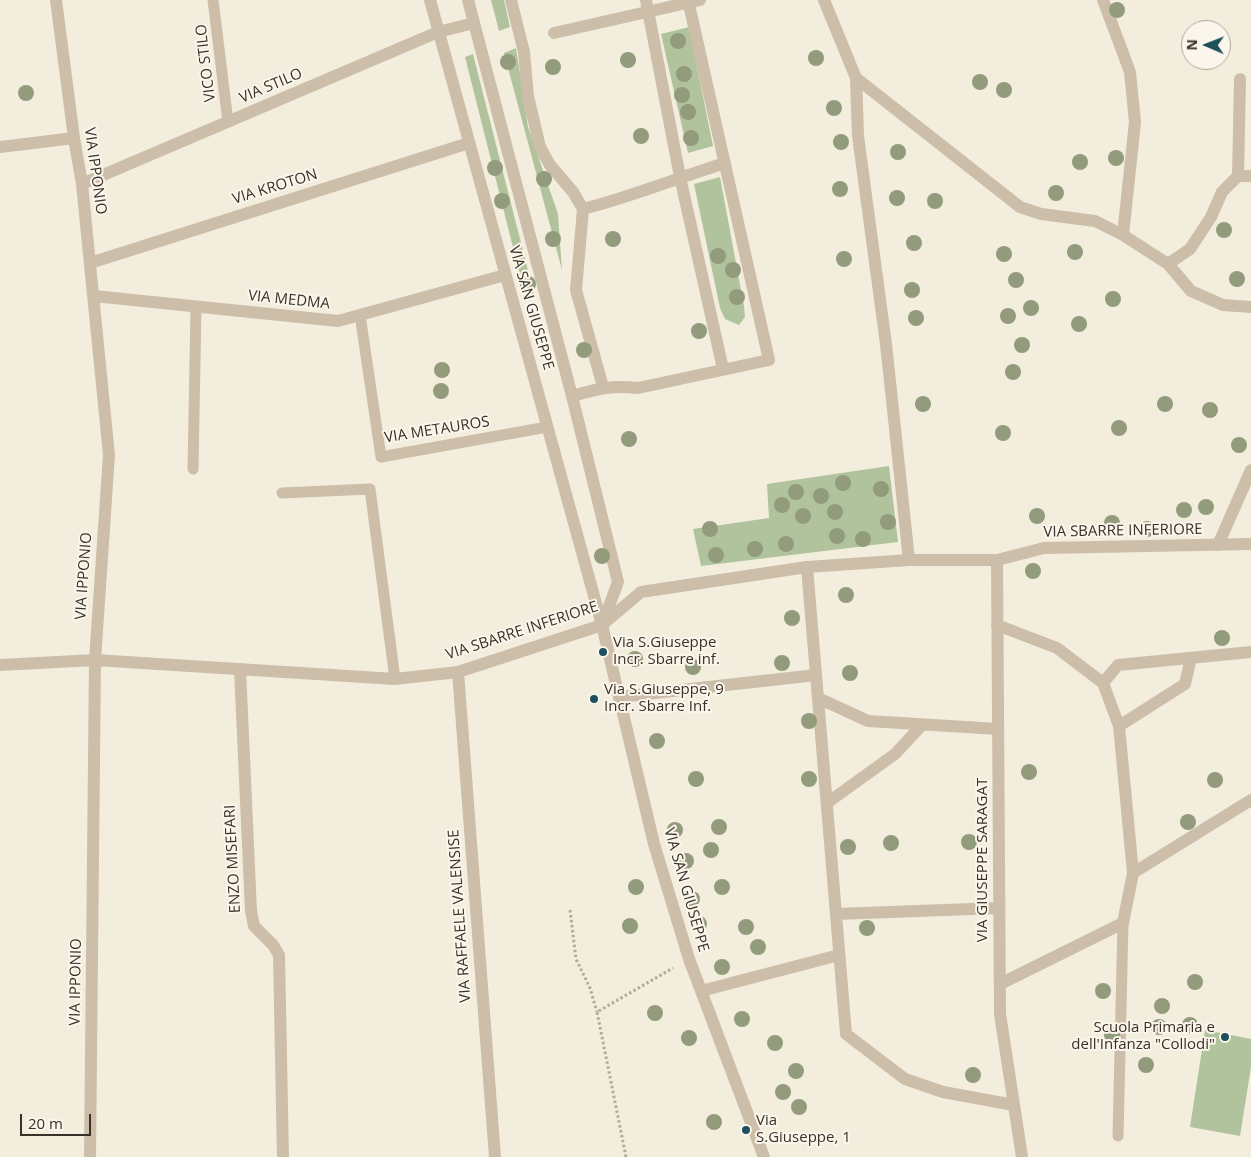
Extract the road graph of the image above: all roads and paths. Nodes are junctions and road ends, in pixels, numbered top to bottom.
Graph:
1 (56, 0) edge
2 (213, 0) edge
3 (430, 0) edge
4 (468, 0) edge
5 (511, 0) edge
6 (824, 0) edge
7 (1103, 0) edge
8 (692, 1) edge
9 (647, 6) edge
10 (474, 23) junction
11 (438, 32) junction
12 (554, 33) dead end
13 (856, 78) junction
14 (1240, 79) dead end
15 (228, 122) junction
16 (74, 138) junction
17 (469, 143) junction
18 (0, 147) edge
19 (725, 163) junction
20 (1238, 176) junction
21 (1251, 176) edge
22 (680, 177) junction
23 (82, 184) junction
24 (583, 209) junction
25 (1123, 236) junction
26 (90, 262) junction
27 (1168, 264) junction
28 (505, 275) junction
29 (94, 296) junction
30 (196, 306) junction
31 (1251, 307) edge
32 (360, 315) junction
33 (723, 369) junction
34 (604, 387) junction
35 (572, 396) junction
36 (547, 427) junction
37 (193, 469) dead end
38 (1251, 470) edge
39 (282, 493) dead end
40 (1251, 544) edge
41 (1218, 545) junction
42 (909, 560) junction
43 (997, 560) junction
44 (807, 567) junction
45 (602, 624) junction
46 (998, 626) junction
47 (1251, 652) edge
48 (1191, 658) junction
49 (95, 660) junction
50 (0, 665) edge
51 (240, 669) junction
52 (458, 672) junction
53 (816, 675) junction
54 (395, 679) junction
55 (1103, 683) junction
56 (619, 697) junction
57 (818, 698) junction
58 (922, 725) junction
59 (1119, 726) junction
60 (998, 729) junction
61 (1251, 800) edge
62 (827, 803) junction
63 (1134, 873) junction
64 (999, 908) junction
65 (570, 910) dead end
66 (836, 914) junction
67 (1123, 923) junction
68 (840, 955) junction
69 (689, 959) junction
70 (1000, 984) junction
71 (701, 991) junction
72 (597, 1012) junction
73 (1014, 1106) junction
74 (1118, 1136) dead end
75 (90, 1157) edge
76 (283, 1157) edge
77 (495, 1157) edge
78 (626, 1157) edge
79 (764, 1157) edge
80 (1022, 1157) edge

1 - 16 street, VIA IPPONIO
2 - 15 lane, VICO STILO
3 - 11 street, VIA SAN GIUSEPPE
4 - 10 street, VIA SAN GIUSEPPE
5 - 24 street
6 - 13 street
7 - 25 street
8 - 9 street
8 - 19 street
9 - 12 street
9 - 22 street
10 - 11 street, VIA STILO
10 - 35 street, VIA SAN GIUSEPPE
11 - 15 street, VIA STILO
11 - 17 street, VIA SAN GIUSEPPE
13 - 25 street
13 - 42 street
14 - 20 street
15 - 23 street, VIA STILO
16 - 18 street
16 - 23 street, VIA IPPONIO
17 - 26 street, VIA KROTON
17 - 28 street, VIA SAN GIUSEPPE
19 - 22 street
19 - 33 street
20 - 21 street
20 - 27 street
22 - 24 street
22 - 33 street
23 - 26 street, VIA IPPONIO
24 - 34 street
25 - 27 street
26 - 29 street, VIA IPPONIO
27 - 31 street
28 - 32 street, VIA MEDMA
28 - 36 street, VIA SAN GIUSEPPE
29 - 30 street, VIA MEDMA
29 - 49 street, VIA IPPONIO
30 - 32 street, VIA MEDMA
30 - 37 lane
32 - 36 lane, VIA METAUROS
33 - 34 street
34 - 35 street
35 - 45 street, VIA SAN GIUSEPPE
36 - 45 street, VIA SAN GIUSEPPE
38 - 41 street
39 - 54 lane
40 - 41 street, VIA SBARRE INFERIORE
41 - 43 street, VIA SBARRE INFERIORE
42 - 43 street, VIA SBARRE INFERIORE
42 - 44 street, VIA SBARRE INFERIORE
43 - 46 street, VIA GIUSEPPE SARAGAT
44 - 45 street, VIA SBARRE INFERIORE
44 - 53 street
45 - 52 street, VIA SBARRE INFERIORE
45 - 56 street, VIA SAN GIUSEPPE
46 - 55 street
46 - 60 street, VIA GIUSEPPE SARAGAT
47 - 48 street
48 - 55 street
48 - 59 street
49 - 50 street, VIA SBARRE INFERIORE
49 - 51 street, VIA SBARRE INFERIORE
49 - 75 street, VIA IPPONIO
51 - 54 street, VIA SBARRE INFERIORE
51 - 76 street, ENZO MISEFARI
52 - 54 street, VIA SBARRE INFERIORE
52 - 77 street, VIA RAFFAELE VALENSISE
53 - 56 street
53 - 57 street
55 - 59 street
56 - 69 street, VIA SAN GIUSEPPE
57 - 58 street
57 - 62 street
58 - 60 street
58 - 62 street
59 - 63 street
60 - 64 street, VIA GIUSEPPE SARAGAT
61 - 63 street
62 - 66 street
63 - 67 street
64 - 66 street
64 - 70 street, VIA GIUSEPPE SARAGAT
65 - 72 path
66 - 68 street
67 - 70 street
67 - 74 lane
68 - 71 street
68 - 73 street
69 - 71 street, VIA SAN GIUSEPPE
69 - 72 path
70 - 73 street, VIA GIUSEPPE SARAGAT
71 - 79 street, VIA SAN GIUSEPPE
72 - 78 path
73 - 80 street, VIA GIUSEPPE SARAGAT

